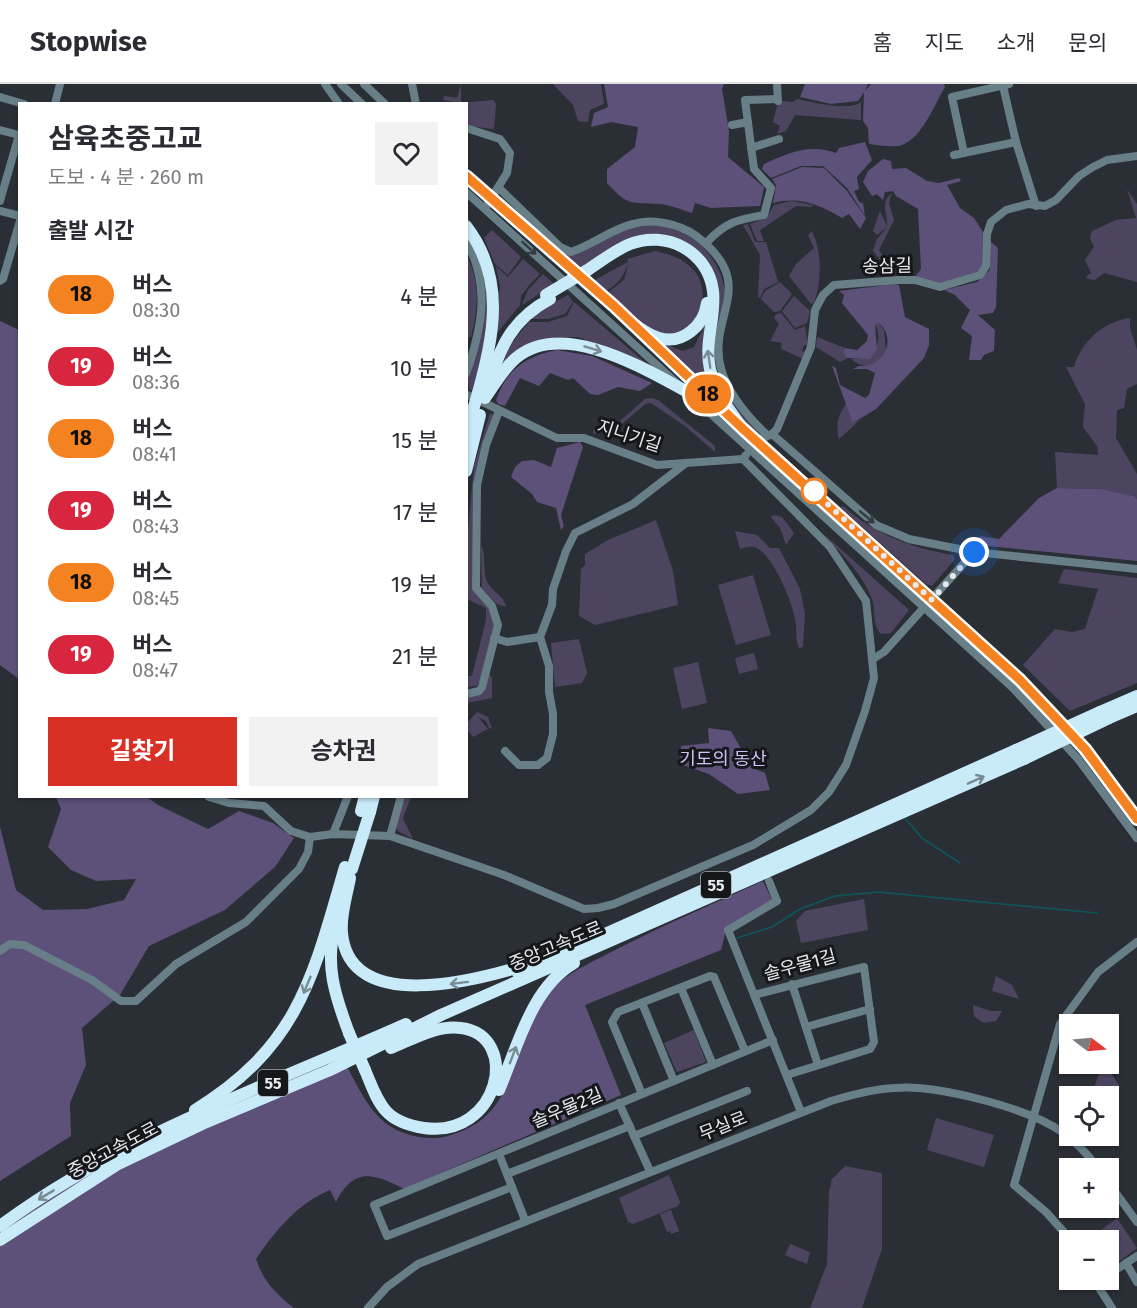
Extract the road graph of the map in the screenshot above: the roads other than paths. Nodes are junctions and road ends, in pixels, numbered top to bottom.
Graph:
1 (60, 84) edge
2 (326, 84) edge
3 (341, 84) edge
4 (364, 84) edge
5 (411, 84) edge
6 (777, 84) edge
7 (1006, 85) edge
8 (0, 98) edge
9 (18, 102) edge
10 (56, 102) edge
11 (338, 102) edge
12 (360, 102) edge
13 (384, 102) edge
14 (416, 102) edge
15 (732, 124) dead end
16 (751, 124) junction
17 (468, 129) edge
18 (0, 130) edge
19 (18, 135) edge
20 (18, 138) edge
21 (779, 139) dead end
22 (1016, 142) junction
23 (751, 148) junction
24 (964, 153) junction
25 (954, 155) dead end
26 (1137, 156) edge
27 (468, 178) edge
28 (499, 188) junction
29 (468, 194) edge
30 (493, 199) junction
31 (0, 201) edge
32 (1036, 206) junction
33 (485, 208) junction
34 (0, 211) edge
35 (18, 218) edge
36 (18, 226) edge
37 (468, 229) edge
38 (705, 243) junction
39 (468, 245) edge
40 (588, 273) junction
41 (0, 280) edge
42 (630, 321) junction
43 (468, 367) edge
44 (686, 391) junction
45 (477, 395) edge
46 (499, 411) junction
47 (477, 413) junction
48 (468, 429) edge
49 (743, 429) junction
50 (769, 435) junction
51 (756, 439) junction
52 (750, 448) junction
53 (743, 459) junction
54 (468, 460) edge
55 (687, 463) junction
56 (974, 552) junction
57 (1137, 570) edge
58 (932, 600) junction
59 (925, 608) junction
60 (540, 637) junction
61 (871, 637) junction
62 (494, 638) junction
63 (895, 641) junction
64 (873, 659) junction
65 (468, 694) edge
66 (1137, 696) edge
67 (1137, 706) edge
68 (1105, 715) junction
69 (505, 751) dead end
70 (212, 798) edge
71 (347, 798) edge
72 (365, 798) edge
73 (373, 798) edge
74 (401, 798) edge
75 (365, 811) junction
76 (880, 817) junction
77 (1137, 819) edge
78 (333, 834) junction
79 (390, 836) junction
80 (310, 837) junction
81 (1137, 838) edge
82 (349, 871) junction
83 (769, 881) dead end
84 (327, 930) junction
85 (607, 944) junction
86 (1136, 946) edge
87 (0, 951) edge
88 (555, 956) junction
89 (792, 984) junction
90 (681, 988) junction
91 (754, 995) junction
92 (642, 1003) junction
93 (870, 1010) junction
94 (806, 1027) junction
95 (346, 1035) junction
96 (772, 1040) junction
97 (745, 1052) junction
98 (713, 1065) junction
99 (818, 1065) junction
100 (330, 1070) junction
101 (362, 1071) junction
102 (787, 1075) junction
103 (674, 1081) junction
104 (747, 1091) dead end
105 (642, 1094) junction
106 (619, 1104) junction
107 (801, 1112) junction
108 (1033, 1117) junction
109 (630, 1126) junction
110 (634, 1136) junction
111 (151, 1138) junction
112 (499, 1154) junction
113 (1088, 1158) edge
114 (650, 1171) junction
115 (507, 1174) junction
116 (512, 1187) junction
117 (1119, 1197) edge
118 (525, 1220) junction
119 (1137, 1222) edge
120 (0, 1226) edge
121 (1062, 1230) edge
122 (0, 1240) edge
123 (1137, 1256) edge
124 (1126, 1263) junction
125 (1119, 1268) edge
126 (1137, 1282) edge
127 (1103, 1290) edge
128 (368, 1308) edge
129 (1112, 1308) edge

1 - 10 street
2 - 11 street
3 - 12 street
4 - 13 street
5 - 14 street
6 - 16 street
7 - 22 street
7 - 24 street
8 - 9 street
15 - 16 street
16 - 23 street
17 - 28 street
18 - 19 street
20 - 31 street
21 - 23 street
22 - 24 street
22 - 32 street
23 - 38 street
24 - 25 street
26 - 32 street, 송삼길
27 - 30 street
28 - 30 street
28 - 38 street
29 - 33 street
30 - 33 street
30 - 42 street
32 - 50 street, 송삼길
33 -> 44 street
34 - 35 street
36 - 41 street
37 - 45 highway
38 - 50 street
39 - 43 street
40 - 42 highway
40 - 45 highway
49 -> 40 highway
42 - 49 street
45 -> 44 highway
44 - 52 street
45 - 46 street, 지니기길
45 - 47 highway
46 - 55 street, 지니기길
46 - 62 street
47 - 48 highway
47 - 54 highway
49 - 51 street
50 - 51 street
50 -> 56 street
51 - 52 street
51 - 58 street
52 - 53 street
52 - 59 street
53 - 55 street, 지니기길
53 - 61 street
55 - 60 street
56 - 57 street
56 - 58 street
58 - 59 street
58 - 77 street
59 - 63 street
59 - 81 street
60 - 62 street
60 - 69 street
61 - 63 street
61 - 64 street
62 - 65 street
63 - 64 street
64 - 79 street
66 - 68 highway, 중앙고속도로 / 55
67 - 68 highway, 중앙고속도로 / 55
68 - 76 highway, 중앙고속도로 / 55, bridge
70 - 80 street
71 - 78 street
72 - 75 highway
73 - 75 highway
74 - 79 street
75 - 82 highway
76 - 85 highway, 중앙고속도로 / 55
76 - 88 highway, 중앙고속도로 / 55
78 - 79 street
78 - 80 street
80 - 87 street
82 - 84 highway
88 -> 82 highway
82 - 95 highway
83 - 91 street
84 - 95 highway
84 -> 111 highway
85 - 100 highway, 중앙고속도로 / 55
101 -> 85 highway
86 - 108 street
88 - 111 highway, 중앙고속도로 / 55
89 - 91 street, 솔우물1길
89 - 93 street, 솔우물1길
89 - 94 street
90 - 92 street
90 - 97 street
90 - 98 street
91 - 96 street
92 - 103 street
92 - 105 street
93 - 94 street
93 - 99 street, 솔우물1길
94 - 99 street
95 - 101 highway
96 - 97 street, 솔우물2길
96 - 102 street
97 - 98 street, 솔우물2길
98 - 103 street, 솔우물2길
99 - 102 street, 솔우물1길
100 - 101 highway
100 - 122 highway, 중앙고속도로 / 55
102 - 107 street
103 - 105 street, 솔우물2길
104 - 110 street
105 - 106 street, 솔우물2길
106 - 109 street
106 - 112 street, 솔우물2길
107 - 108 street, 무실로
107 - 114 street, 무실로
108 - 113 street, 무실로
108 - 121 street
109 - 110 street
109 - 115 street
110 - 114 street
111 -> 120 highway, 중앙고속도로 / 55
112 - 115 street
112 - 116 street, 솔우물2길
114 - 118 street, 무실로
115 - 116 street
116 - 118 street
117 - 119 street
118 - 128 street, 무실로
123 - 124 street
124 - 125 street
124 - 126 street
127 - 129 street

